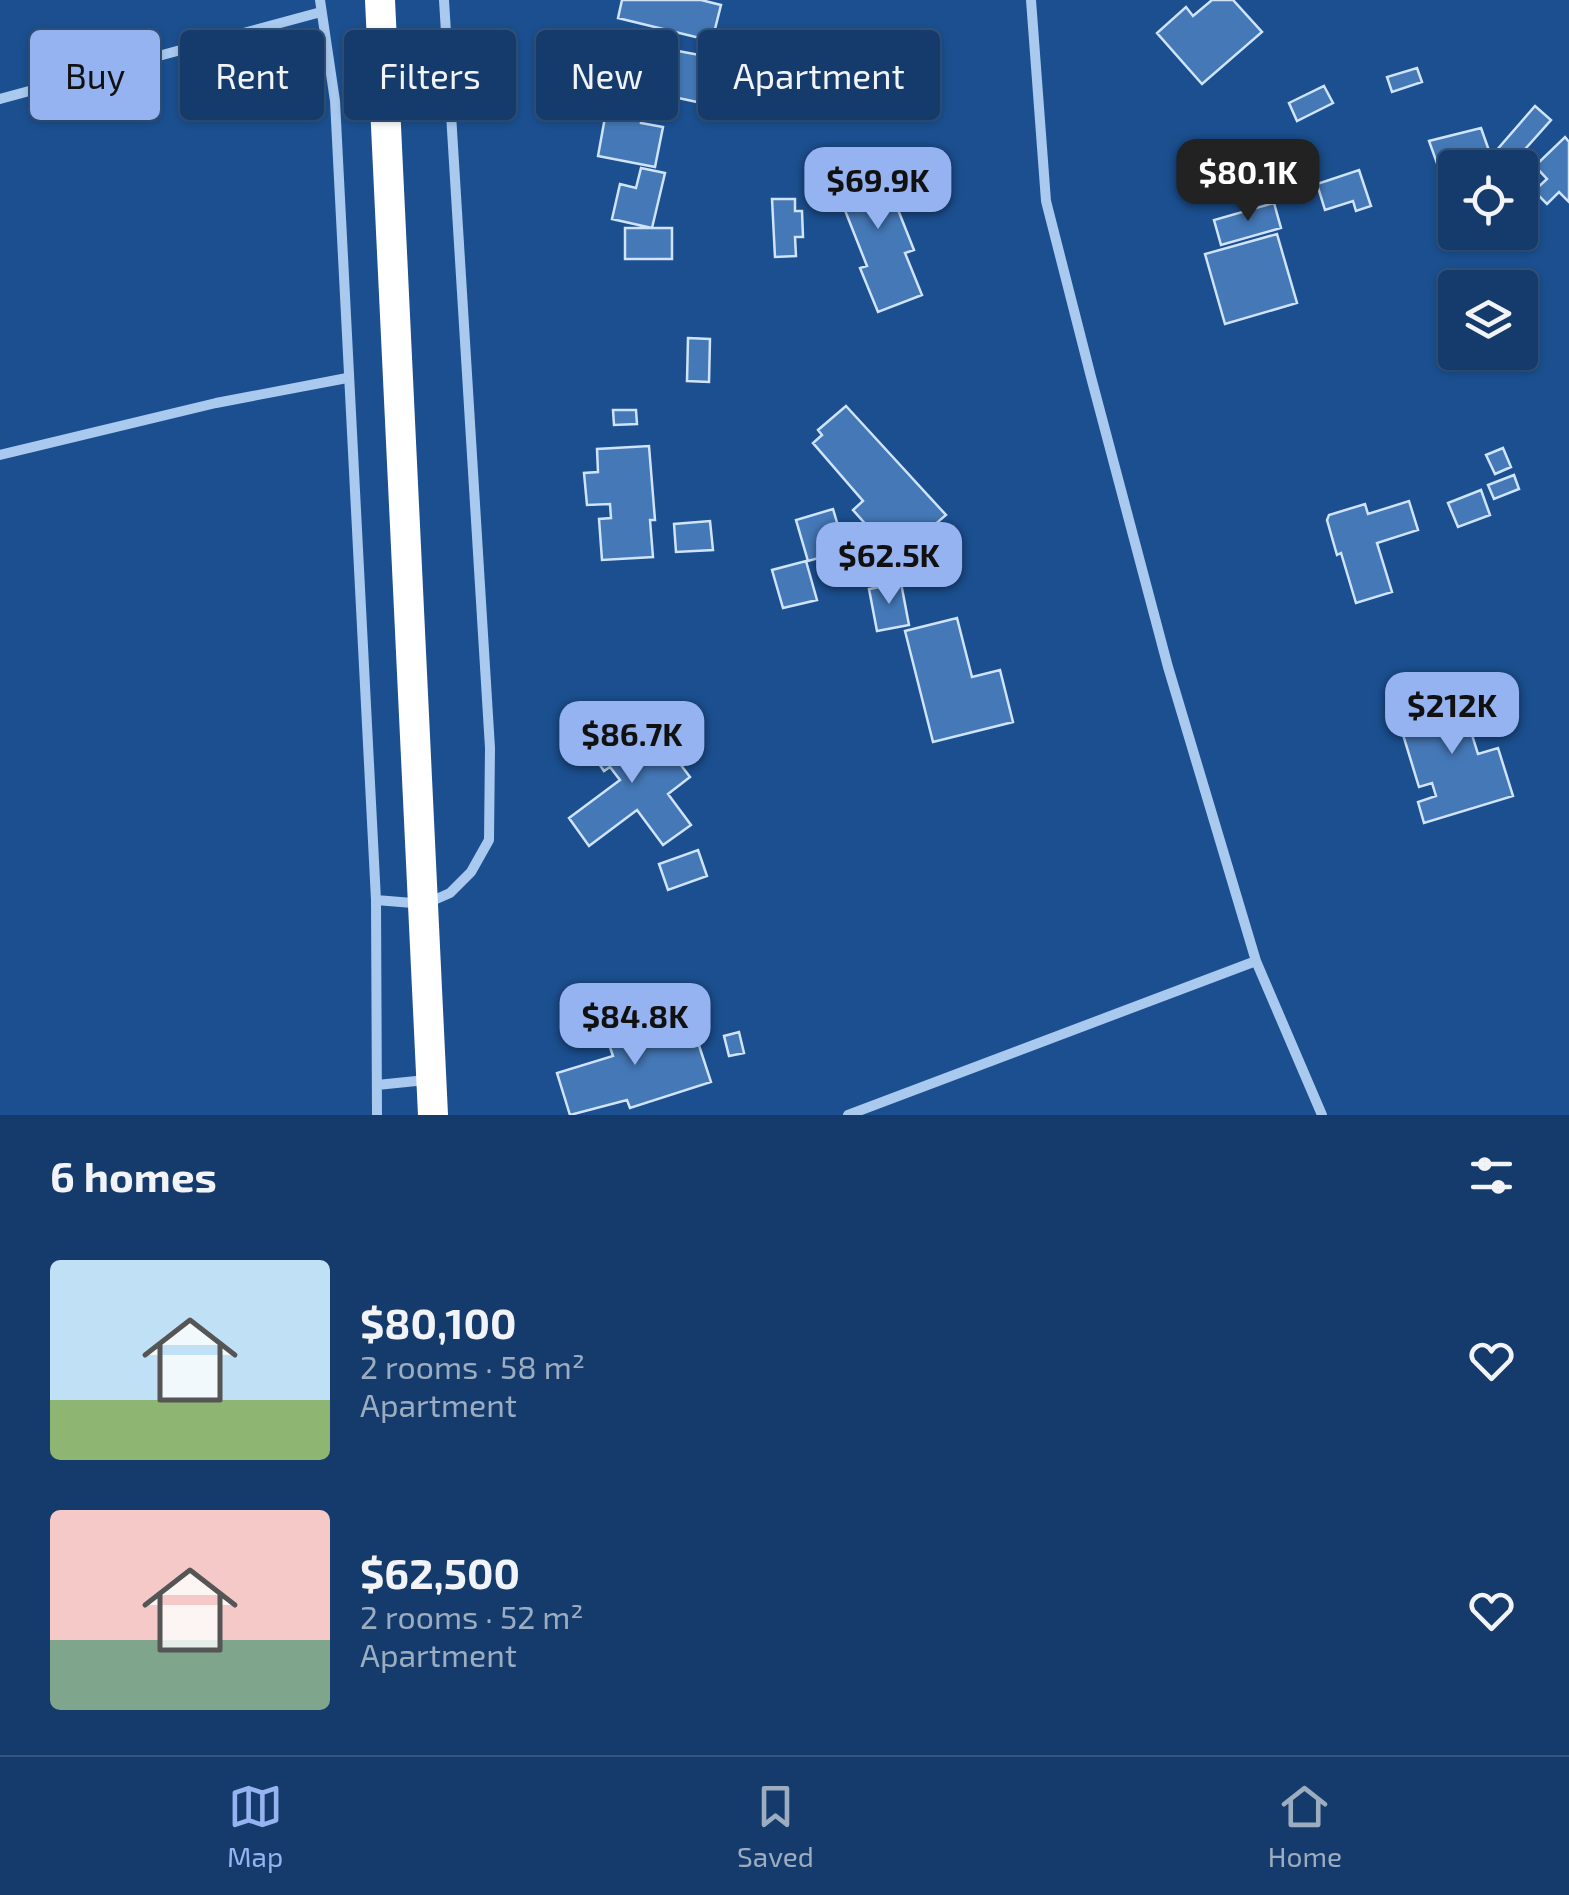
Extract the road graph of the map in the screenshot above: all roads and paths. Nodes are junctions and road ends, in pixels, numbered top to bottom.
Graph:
1 (380, 0) edge
2 (444, 0) edge
3 (1031, 0) edge
4 (321, 6) edge
5 (0, 100) edge
6 (347, 378) junction
7 (0, 455) edge
8 (376, 900) junction
9 (425, 904) junction
10 (1256, 961) junction
11 (432, 1079) junction
12 (377, 1085) junction
13 (377, 1115) edge
14 (433, 1115) edge
15 (848, 1115) edge
16 (1322, 1115) edge

1 - 9 highway
2 - 9 street
3 - 10 street
4 - 5 street
4 - 6 street
6 - 7 street
6 - 8 street
8 - 9 street
8 - 12 street
9 - 11 highway
10 - 15 street
10 - 16 street
11 - 12 street
11 - 14 highway
12 - 13 street

